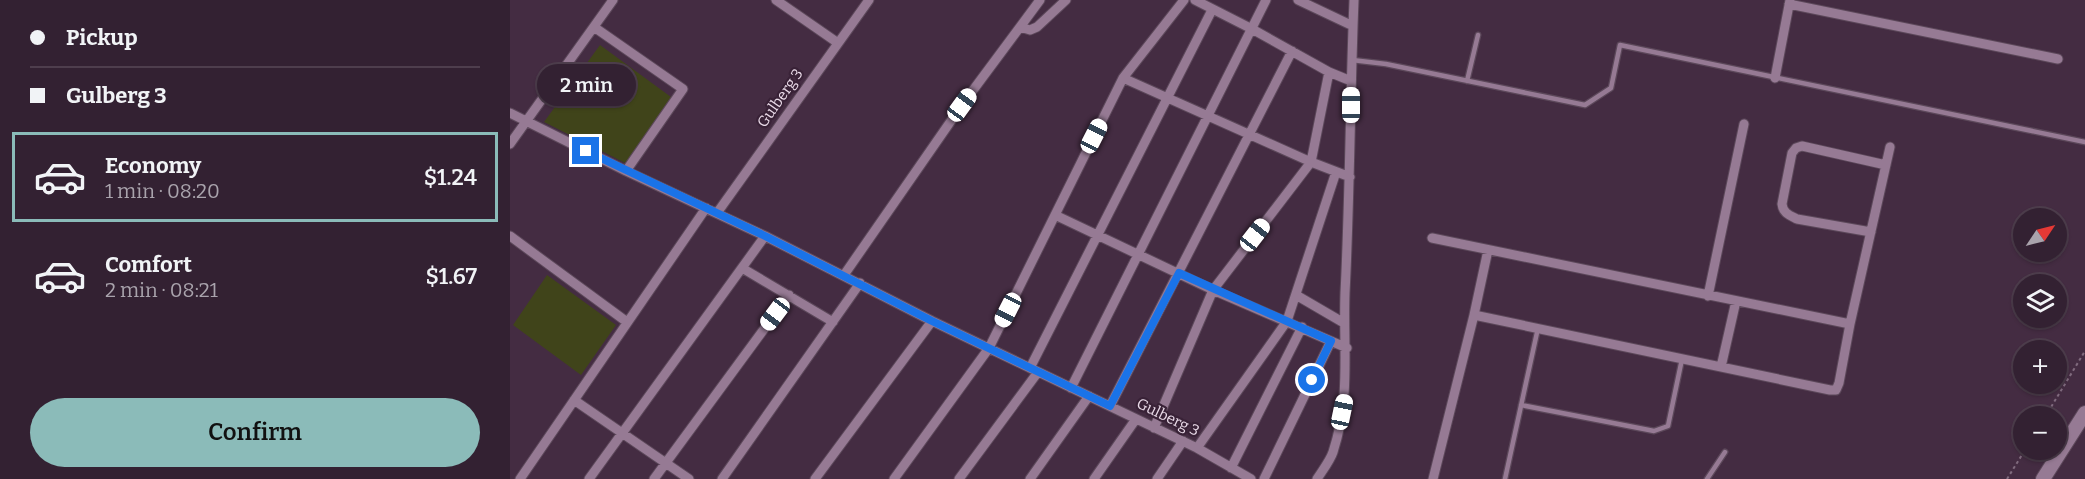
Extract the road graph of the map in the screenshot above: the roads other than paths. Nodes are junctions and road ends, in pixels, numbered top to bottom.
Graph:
1 (613, 0) edge
2 (776, 0) edge
3 (869, 0) edge
4 (1040, 0) edge
5 (1066, 0) edge
6 (1184, 0) edge
7 (1195, 0) edge
8 (1266, 0) edge
9 (1298, 0) edge
10 (1354, 0) edge
11 (1790, 2) edge
12 (1212, 10) junction
13 (1353, 26) junction
14 (594, 27) junction
15 (1020, 27) junction
16 (1252, 29) junction
17 (1478, 35) dead end
18 (838, 43) junction
19 (1293, 51) junction
20 (2058, 59) dead end
21 (1352, 60) junction
22 (1329, 72) junction
23 (1123, 78) junction
24 (1775, 78) junction
25 (1351, 81) junction
26 (1467, 81) junction
27 (1167, 97) junction
28 (510, 113) edge
29 (1208, 117) junction
30 (526, 121) junction
31 (1744, 124) dead end
32 (1250, 135) junction
33 (2085, 142) edge
34 (510, 144) edge
35 (1890, 147) dead end
36 (1311, 162) junction
37 (1886, 165) junction
38 (626, 171) junction
39 (1336, 172) junction
40 (1350, 177) junction
41 (706, 208) junction
42 (717, 213) junction
43 (1055, 215) junction
44 (1871, 232) junction
45 (1097, 235) junction
46 (510, 236) edge
47 (765, 236) junction
48 (1432, 238) dead end
49 (1488, 250) junction
50 (1138, 254) junction
51 (742, 268) junction
52 (1179, 273) junction
53 (844, 275) junction
54 (860, 283) junction
55 (1213, 290) junction
56 (789, 295) junction
57 (1296, 295) junction
58 (1708, 296) junction
59 (1736, 302) junction
60 (1474, 315) junction
61 (932, 321) junction
62 (1287, 321) junction
63 (627, 322) junction
64 (833, 322) junction
65 (1344, 323) junction
66 (1850, 324) junction
67 (1302, 327) junction
68 (1538, 328) junction
69 (1331, 341) junction
70 (989, 348) junction
71 (1347, 348) junction
72 (1682, 359) junction
73 (1721, 367) junction
74 (1034, 370) junction
75 (1071, 388) junction
76 (1089, 396) junction
77 (574, 400) junction
78 (1521, 405) junction
79 (1110, 406) junction
80 (2085, 413) edge
81 (1136, 418) junction
82 (1155, 428) junction
83 (2080, 428) edge
84 (622, 433) junction
85 (1183, 441) junction
86 (1197, 448) junction
87 (1725, 452) dead end
88 (666, 463) junction
89 (1231, 468) junction
90 (520, 479) edge
91 (589, 479) edge
92 (654, 479) edge
93 (689, 479) edge
94 (722, 479) edge
95 (815, 479) edge
96 (894, 479) edge
97 (959, 479) edge
98 (1030, 479) edge
99 (1094, 479) edge
100 (1157, 479) edge
101 (1251, 479) edge
102 (1264, 479) edge
103 (1317, 479) edge
104 (1433, 479) edge
105 (1505, 479) edge
106 (1707, 479) edge
107 (2043, 479) edge

1 - 14 street
2 - 18 street
3 - 18 street, Gulberg 3
4 - 15 street
5 - 15 street
6 - 23 street
7 - 12 street
8 - 16 street
9 - 13 street
10 - 13 street
11 - 20 street
11 - 24 street
12 - 16 street
12 - 27 street
13 - 21 street
14 - 30 street
14 - 38 street
15 - 53 street
16 - 19 street
16 - 29 street
17 - 26 lane
18 - 42 street, Gulberg 3
19 - 22 street
19 - 32 street
21 - 25 street
21 - 26 lane
22 - 25 street
22 - 36 street
23 - 27 street
23 - 43 street
24 - 26 lane
24 - 33 lane
25 - 40 street
27 - 29 street
27 - 45 street
28 - 30 street, Gulberg 3
29 - 32 street
29 - 50 street
30 - 34 street
30 - 38 street, Gulberg 3
31 - 58 street
32 - 36 street
32 - 52 street
35 - 37 street
36 - 39 street
36 - 55 street
37 - 44 street
37 - 44 street
38 - 41 street, Gulberg 3
39 - 40 street
39 - 57 street
40 - 65 street
41 - 42 street, Gulberg 3
41 - 63 street
42 - 47 street, Gulberg 3
43 - 45 street
43 - 70 street
44 - 66 street
45 - 50 street
45 - 74 street
46 - 63 street
47 - 51 street
47 - 53 street, Gulberg 3
48 - 49 street
49 - 58 street
49 - 60 street
50 - 52 street
50 - 75 street
51 - 56 street
51 - 84 street
52 - 55 street
52 - 79 street
53 - 54 street, Gulberg 3
54 - 61 street, Gulberg 3
54 - 64 street
55 - 62 street
55 - 82 street
56 - 64 street
56 - 88 street
57 - 62 street
57 - 65 street
58 - 59 street
59 - 66 street
59 - 73 street
60 - 68 street
60 - 104 street
61 - 70 street, Gulberg 3
61 - 95 street
62 - 67 street
62 - 86 street
63 - 77 street
64 - 94 street
65 - 71 street
66 - 73 street
67 - 69 street
67 - 89 street
68 - 72 street
68 - 78 lane
69 - 71 street
69 - 102 street
70 - 74 street, Gulberg 3
70 - 96 street
71 - 103 street
72 - 73 street
72 - 78 lane
74 - 75 street, Gulberg 3
74 - 97 street
75 - 76 street, Gulberg 3
76 - 79 street, Gulberg 3
76 - 98 street
77 - 84 street
77 - 90 street
78 - 105 lane
79 - 81 street, Gulberg 3
80 - 83 street
81 - 82 street, Gulberg 3
81 - 99 street
82 - 85 street, Gulberg 3
83 - 107 street
84 - 88 street
84 - 91 street
85 - 86 street, Gulberg 3
85 - 100 street
86 - 89 street, Gulberg 3
87 - 106 lane
88 - 92 street
88 - 93 street
89 - 101 street, Gulberg 3

